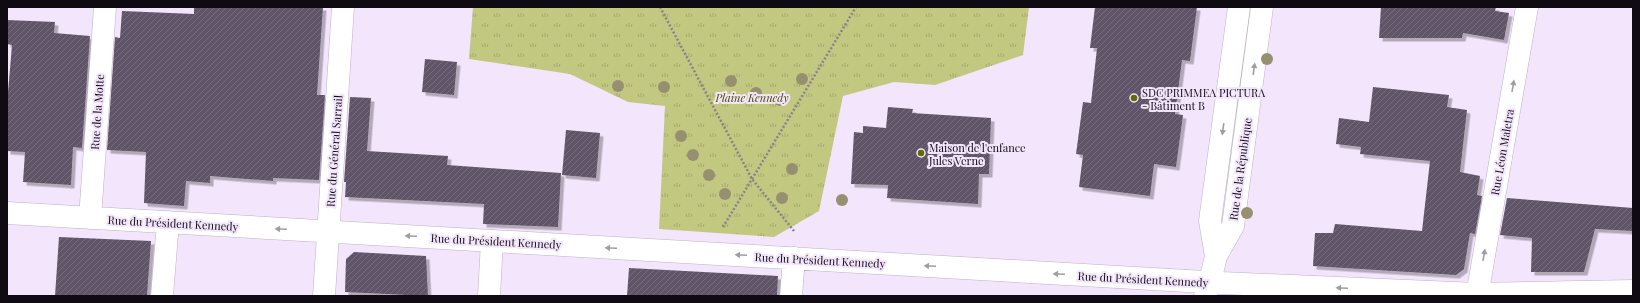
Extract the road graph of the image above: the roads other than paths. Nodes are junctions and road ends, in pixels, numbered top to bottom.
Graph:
1 (105, 7) edge
2 (343, 7) edge
3 (1239, 7) edge
4 (1262, 7) edge
5 (1527, 7) edge
6 (7, 213) edge
7 (90, 218) junction
8 (168, 222) junction
9 (328, 231) junction
10 (492, 241) junction
11 (1216, 256) junction
12 (794, 258) junction
13 (1207, 289) edge
14 (1633, 291) edge
15 (1477, 295) edge
16 (162, 296) edge
17 (324, 296) edge
18 (489, 296) edge
19 (791, 296) edge

1 - 7 street, Rue de la Motte
2 - 9 street, Rue du Général Sarrail
3 -> 11 street, Rue de la République
11 -> 4 street, Rue de la République
15 -> 5 street, Rue Léon Maletra
6 - 7 street, Rue du Président Kennedy
7 - 8 street, Rue du Président Kennedy
9 -> 8 street, Rue du Président Kennedy
8 - 16 street
10 -> 9 street, Rue du Président Kennedy
9 - 17 street, Rue du Général Sarrail
12 -> 10 street, Rue du Président Kennedy
10 - 18 street
11 - 13 street, Rue de la République
13 -> 12 street, Rue du Président Kennedy
12 - 19 street
15 -> 13 street, Rue du Président Kennedy
14 - 15 street, Rue du Président Kennedy

